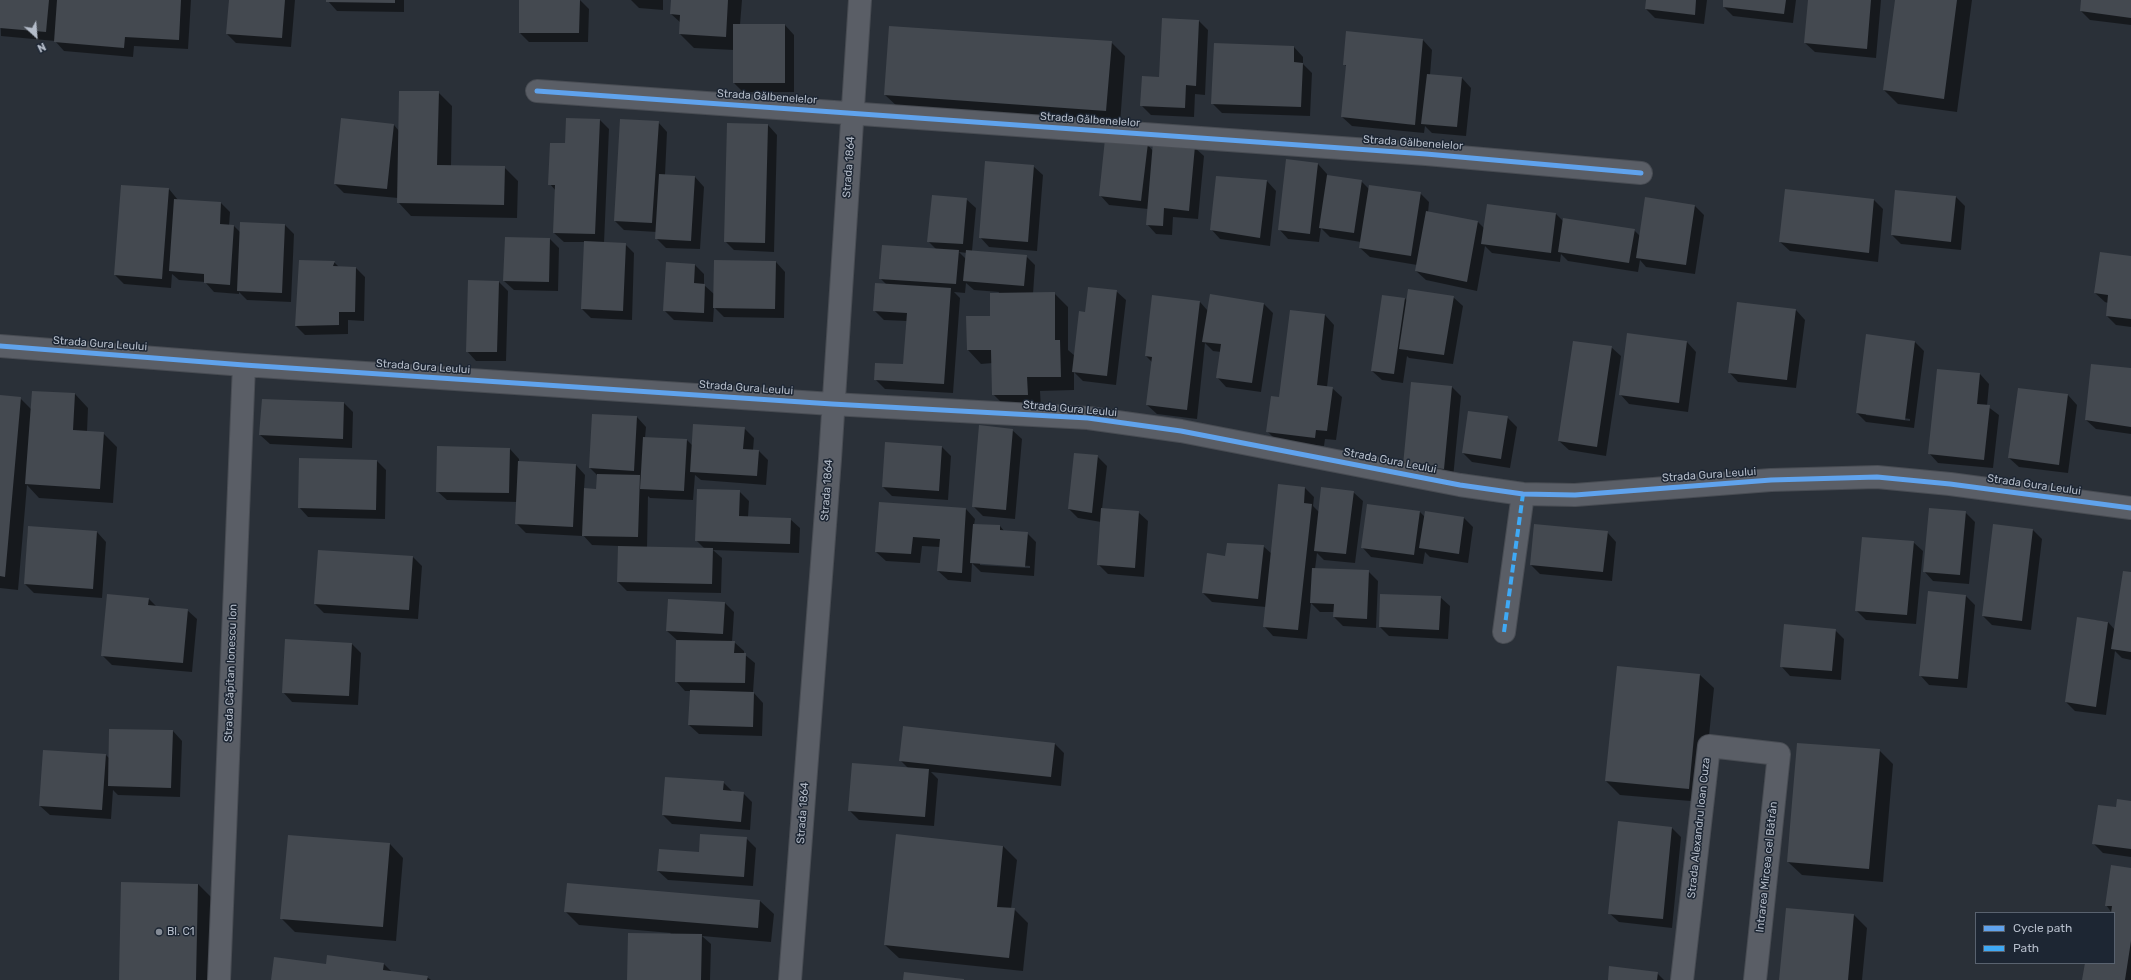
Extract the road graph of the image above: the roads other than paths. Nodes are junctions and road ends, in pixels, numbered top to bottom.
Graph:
1 (860, 0) edge
2 (537, 91) dead end
3 (852, 114) junction
4 (1641, 173) dead end
5 (0, 346) edge
6 (244, 365) junction
7 (832, 404) junction
8 (1523, 494) junction
9 (2131, 508) edge
10 (1504, 632) dead end
11 (1779, 754) joint
12 (219, 980) edge
13 (790, 980) edge
14 (1682, 980) edge
15 (1755, 980) edge

1 - 3 street, Strada 1864
2 - 3 street, Strada Gălbenelelor
3 - 4 street, Strada Gălbenelelor
3 - 7 street, Strada 1864
5 - 6 street, Strada Gura Leului
6 - 7 street, Strada Gura Leului
6 - 12 street, Strada Căpitan Ionescu Ion
7 - 8 street, Strada Gura Leului
7 - 13 street, Strada 1864
8 - 9 street, Strada Gura Leului
8 - 10 street
11 - 14 street, Strada Alexandru Ioan Cuza
11 - 15 street, Intrarea Mircea cel Bătrân

